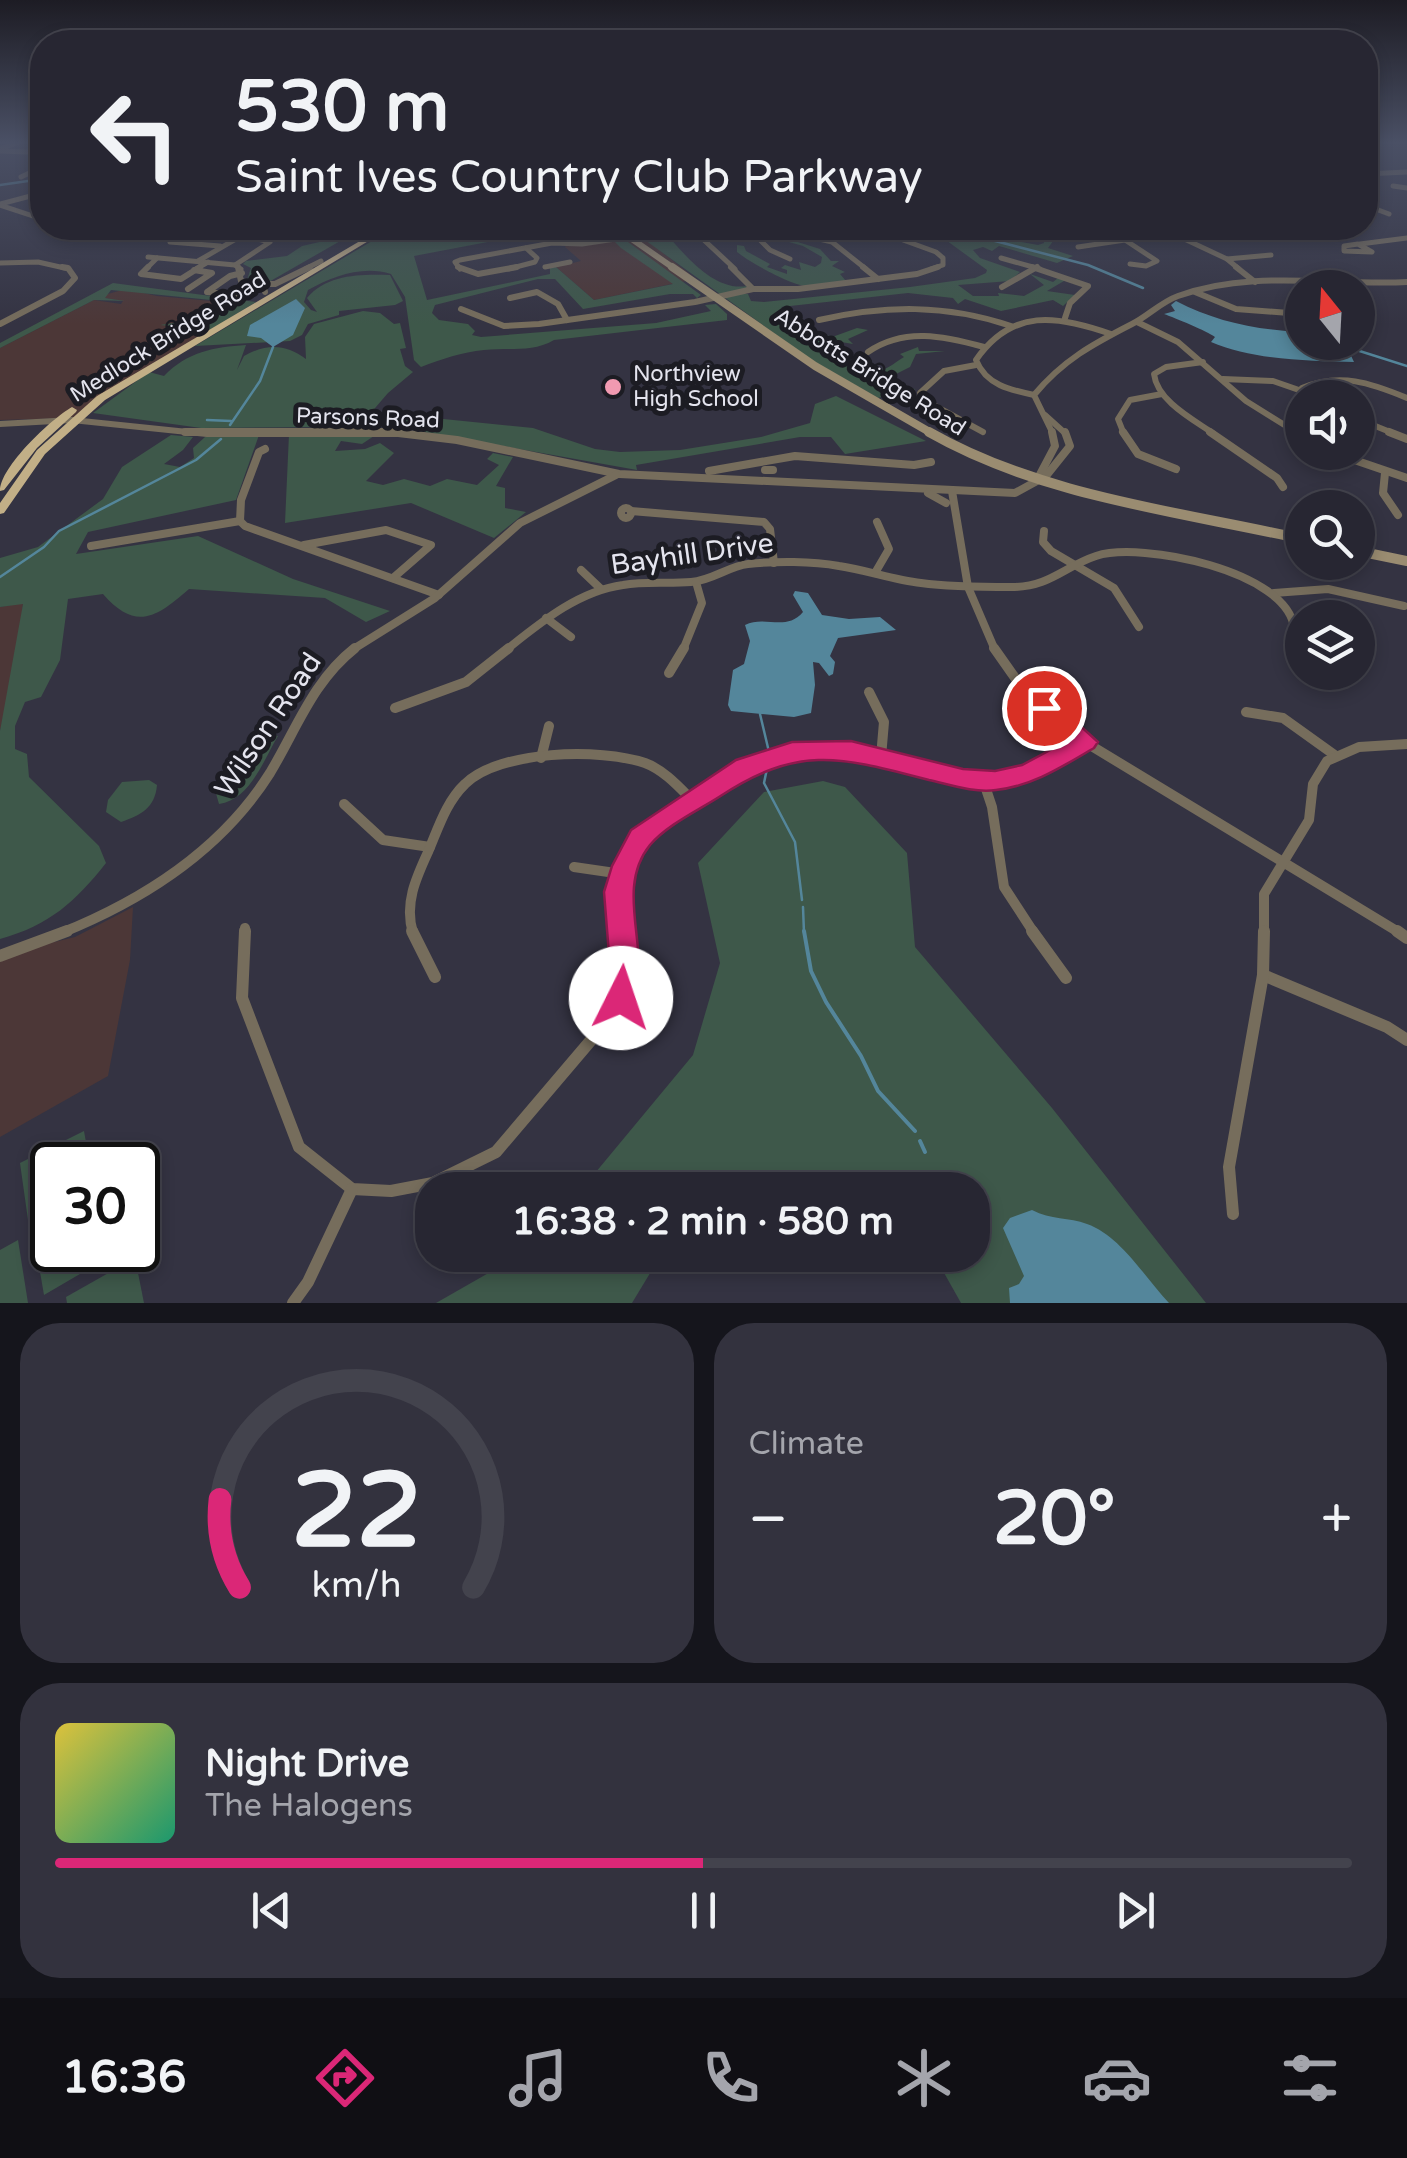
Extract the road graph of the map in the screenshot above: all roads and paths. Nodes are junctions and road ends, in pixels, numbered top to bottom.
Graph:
1 (0, 205) edge
2 (1378, 209) edge
3 (1389, 214) dead end
4 (30, 216) edge
5 (1407, 238) edge
6 (232, 240) edge
7 (262, 240) edge
8 (357, 240) edge
9 (366, 240) edge
10 (595, 240) edge
11 (635, 240) edge
12 (702, 240) edge
13 (760, 240) edge
14 (828, 240) edge
15 (898, 240) edge
16 (1125, 240) joint
17 (1186, 240) edge
18 (170, 242) dead end
19 (1358, 244) junction
20 (222, 246) junction
21 (1078, 247) dead end
22 (526, 248) junction
23 (0, 254) edge
24 (1271, 256) dead end
25 (148, 257) dead end
26 (158, 258) junction
27 (1000, 258) dead end
28 (790, 259) dead end
29 (1227, 260) junction
30 (198, 261) junction
31 (321, 261) junction
32 (1, 262) edge
33 (208, 262) junction
34 (536, 262) junction
35 (570, 262) dead end
36 (1130, 264) dead end
37 (235, 265) junction
38 (943, 266) junction
39 (1037, 267) junction
40 (958, 268) dead end
41 (194, 270) junction
42 (242, 277) junction
43 (181, 279) joint
44 (878, 279) junction
45 (1255, 282) junction
46 (1407, 282) edge
47 (1002, 287) dead end
48 (188, 289) dead end
49 (754, 289) junction
50 (1192, 291) junction
51 (266, 292) junction
52 (237, 296) dead end
53 (717, 297) junction
54 (510, 298) dead end
55 (461, 309) dead end
56 (1285, 313) edge
57 (1064, 318) junction
58 (568, 320) junction
59 (819, 320) dead end
60 (1137, 322) junction
61 (0, 324) edge
62 (1011, 326) junction
63 (1110, 334) junction
64 (984, 346) junction
65 (868, 352) dead end
66 (1202, 362) junction
67 (976, 365) junction
68 (1224, 379) junction
69 (1320, 380) edge
70 (1355, 380) edge
71 (1285, 384) edge
72 (1375, 385) edge
73 (1162, 394) junction
74 (1034, 395) junction
75 (1407, 398) edge
76 (1045, 414) junction
77 (72, 420) junction
78 (58, 421) junction
79 (0, 424) edge
80 (1285, 425) edge
81 (1375, 426) edge
82 (983, 432) dead end
83 (1407, 439) edge
84 (265, 449) dead end
85 (930, 462) dead end
86 (767, 466) junction
87 (1176, 469) dead end
88 (1375, 469) edge
89 (709, 471) dead end
90 (1385, 473) junction
91 (619, 474) junction
92 (1042, 478) junction
93 (1407, 478) edge
94 (769, 483) junction
95 (851, 486) junction
96 (1283, 487) dead end
97 (0, 488) edge
98 (952, 491) junction
99 (946, 503) dead end
100 (631, 511) dead end
101 (0, 512) edge
102 (1398, 515) dead end
103 (240, 522) junction
104 (877, 522) dead end
105 (1044, 531) dead end
106 (1285, 535) edge
107 (91, 546) dead end
108 (302, 546) junction
109 (963, 548) joint
110 (1375, 554) edge
111 (1407, 561) edge
112 (774, 563) junction
113 (1076, 566) junction
114 (581, 570) dead end
115 (875, 573) junction
116 (392, 578) junction
117 (696, 582) junction
118 (967, 585) junction
119 (601, 590) junction
120 (1274, 594) junction
121 (439, 595) junction
122 (1404, 606) dead end
123 (1285, 608) edge
124 (546, 618) junction
125 (1138, 627) dead end
126 (571, 637) dead end
127 (668, 673) dead end
128 (869, 692) dead end
129 (396, 708) dead end
130 (1246, 712) dead end
131 (549, 726) dead end
132 (1085, 742) junction
133 (1407, 744) edge
134 (1336, 756) junction
135 (882, 757) junction
136 (541, 758) junction
137 (983, 780) junction
138 (693, 801) junction
139 (344, 804) dead end
140 (430, 847) junction
141 (1285, 862) junction
142 (574, 867) dead end
143 (622, 874) junction
144 (245, 928) dead end
145 (1407, 938) edge
146 (0, 956) edge
147 (1263, 974) junction
148 (435, 977) dead end
149 (1066, 978) dead end
150 (1407, 1040) edge
151 (352, 1190) junction
152 (1233, 1214) dead end
153 (293, 1303) edge

1 - 4 street
2 - 3 street
5 - 19 street
6 - 20 street
7 - 37 street
8 - 31 highway, Medlock Bridge Road
9 - 77 highway, Medlock Bridge Road
10 - 22 street
11 - 53 main road, Abbotts Bridge Road
12 - 49 street
13 - 28 street
14 - 44 street
15 - 38 street
16 - 21 street
16 - 36 street
17 - 29 street
18 - 20 street
19 - 19 street
20 - 30 street
22 - 34 street
22 - 34 street
23 - 32 street
24 - 29 street
25 - 26 street
26 - 30 street
26 - 43 street
27 - 39 street
29 - 45 street
30 - 33 street
31 - 42 street, Medlock Bridge Road
31 - 51 highway, Medlock Bridge Road
32 - 61 street
33 - 37 street
33 - 41 street
34 - 35 street
37 - 42 street
38 - 40 street
38 - 44 street
39 - 47 street
39 - 57 street
41 - 43 street
41 - 48 street
42 - 51 street
42 - 52 street
44 - 49 street
45 - 46 street
45 - 50 street
49 - 53 street
50 - 56 street
50 - 60 street
51 - 78 highway, Medlock Bridge Road
53 - 58 street
53 - 92 main road, Abbotts Bridge Road
54 - 58 street
55 - 58 street
57 - 62 street
57 - 63 street
59 - 62 street
60 - 63 street
60 - 66 street
62 - 64 street
63 - 74 street
64 - 65 street
64 - 67 street
66 - 68 street
66 - 73 street
67 - 74 street
67 - 82 street
68 - 71 street
68 - 80 street
69 - 70 street
72 - 75 street
73 - 87 street
73 - 96 street
74 - 76 street
76 - 92 street
76 - 92 street
77 - 78 street, Parsons Road
77 - 91 street, Parsons Road
77 - 101 highway, Medlock Bridge Road
78 - 79 street, Parsons Road
78 - 97 highway, Medlock Bridge Road
81 - 83 street
84 - 103 street
85 - 86 street
86 - 89 street
86 - 94 street
88 - 90 street
90 - 93 street
90 - 102 street
91 - 94 street, Parsons Road
91 - 121 street, Wilson Road
92 - 98 street, Parsons Road
92 - 106 main road, Abbotts Bridge Road
94 - 95 street, Parsons Road
95 - 98 street, Parsons Road
95 - 99 street, Parsons Road
98 - 109 street
100 - 112 street
103 - 107 street
103 - 108 street
104 - 115 street
105 - 113 street
108 - 116 street
108 - 116 street
109 - 118 street
110 - 111 main road
112 - 115 street, Bayhill Drive
112 - 117 street, Bayhill Drive
113 - 118 street, Bayhill Drive
113 - 120 street, Bayhill Drive
113 - 125 street
114 - 119 street
115 - 118 street, Bayhill Drive
116 - 121 street
117 - 119 street, Bayhill Drive
117 - 127 street
118 - 132 street
119 - 124 street, Bayhill Drive
120 - 122 street
120 - 123 street
121 - 146 street, Wilson Road
124 - 126 street
124 - 129 street, Bayhill Drive
128 - 135 street
130 - 134 street
131 - 136 street
132 - 137 street
132 - 141 street
133 - 134 street
134 - 141 street
135 - 137 street
135 - 138 street
136 - 138 street
136 - 140 street
137 - 149 street
138 - 143 street
139 - 140 street
140 - 148 street
141 - 145 street
141 - 147 street
142 - 143 street
143 - 151 street
144 - 151 street
147 - 150 street
147 - 152 street
151 - 153 street

